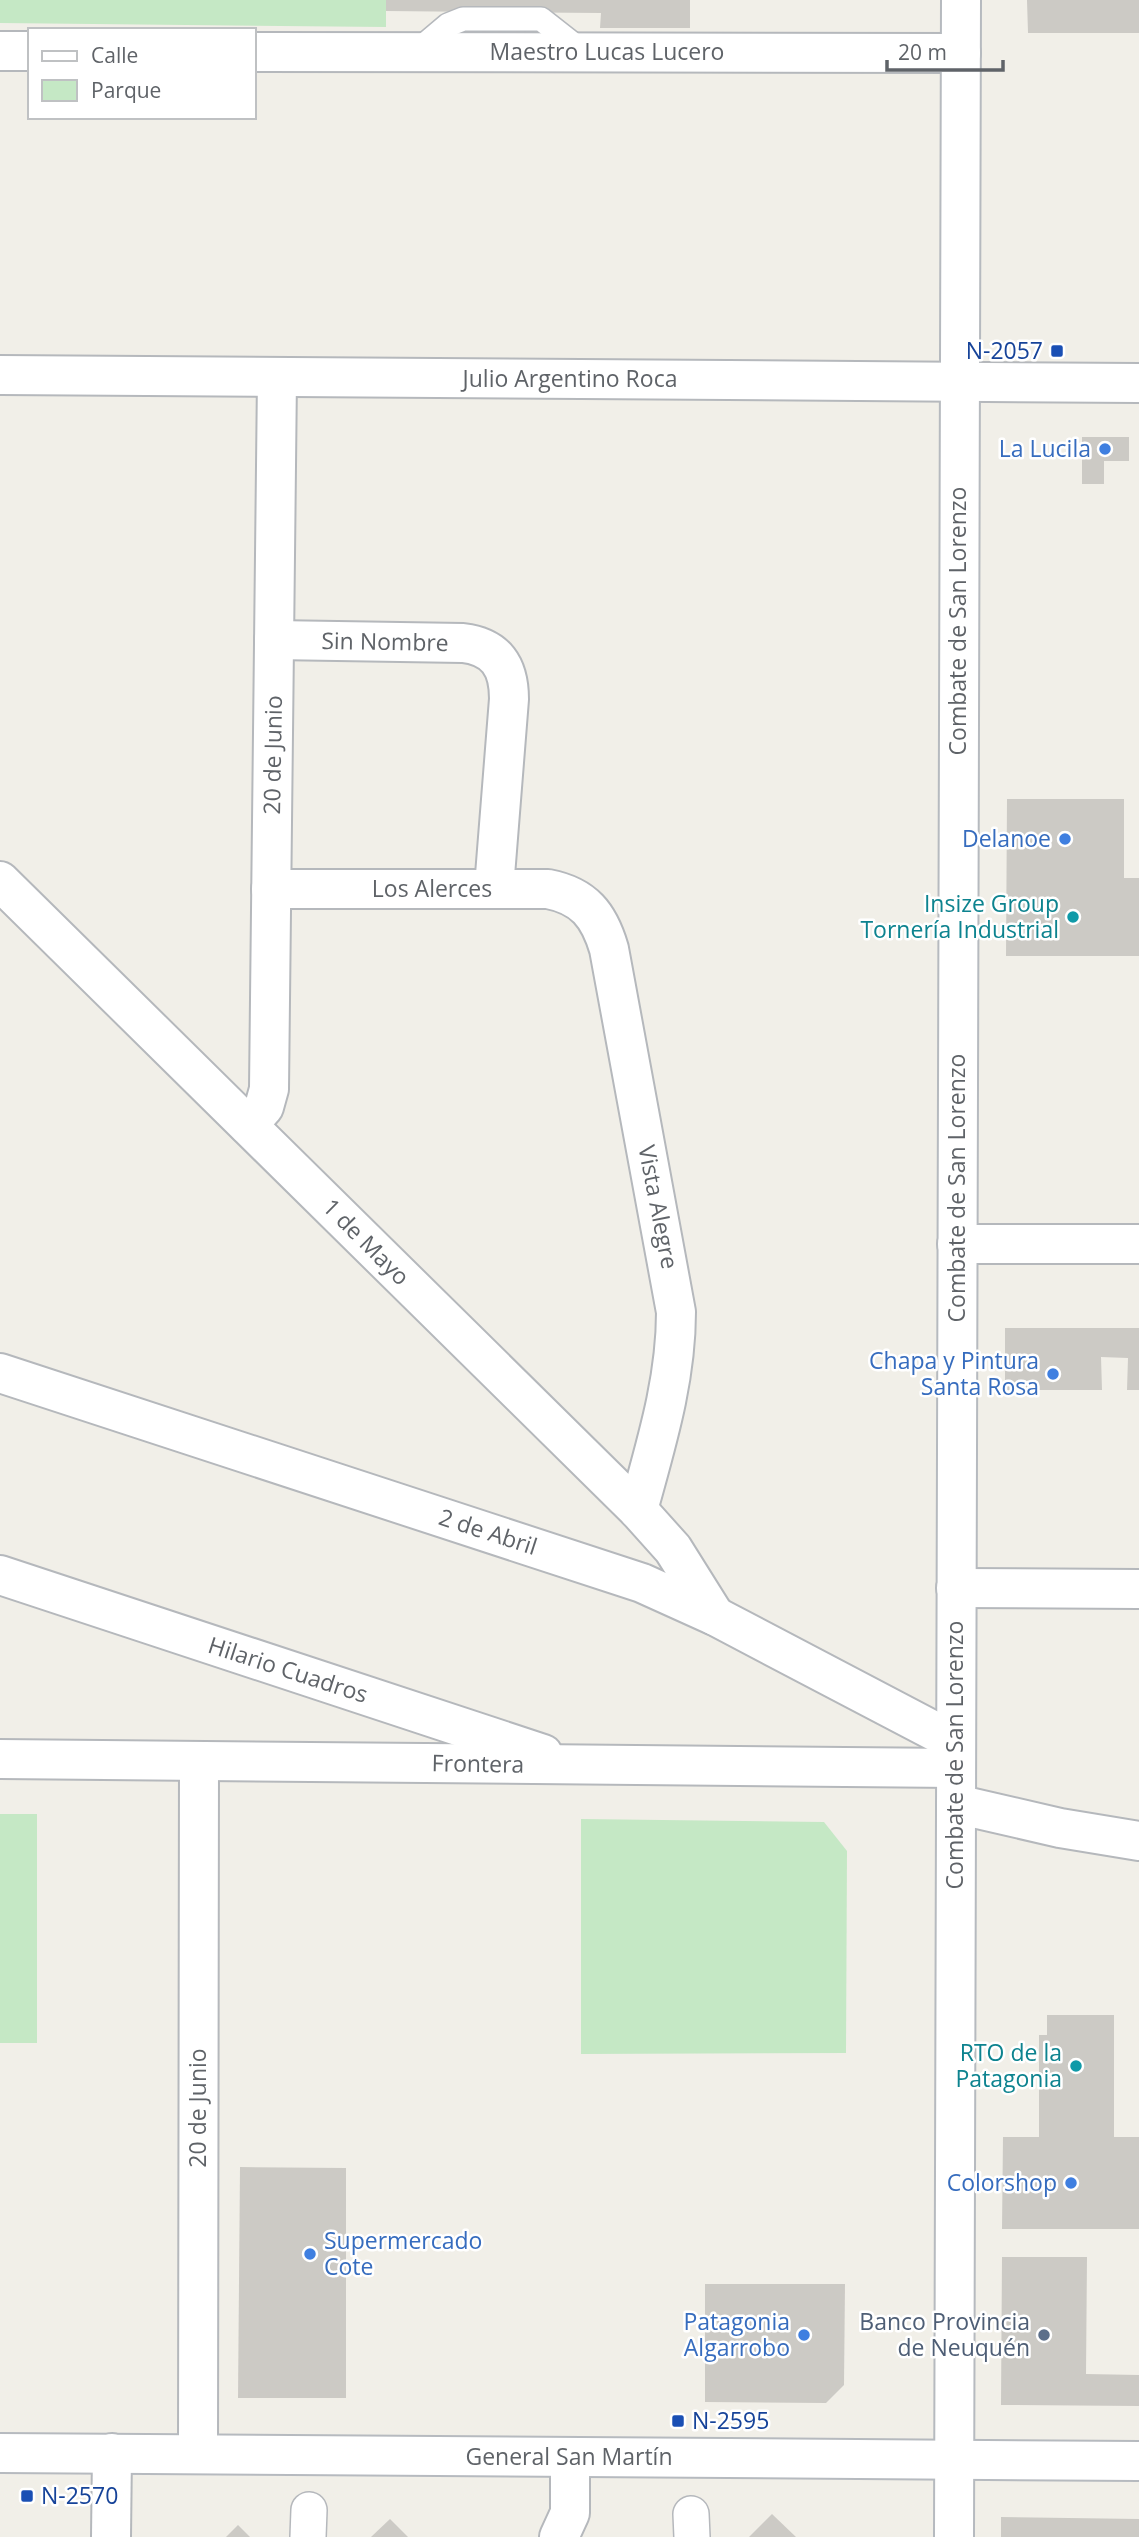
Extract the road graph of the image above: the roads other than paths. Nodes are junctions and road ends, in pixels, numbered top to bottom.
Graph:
1 (961, 0) edge
2 (0, 51) edge
3 (28, 51) edge
4 (256, 52) edge
5 (961, 53) junction
6 (0, 375) edge
7 (277, 377) junction
8 (958, 382) junction
9 (1139, 383) edge
10 (274, 640) junction
11 (0, 881) edge
12 (494, 888) junction
13 (271, 889) junction
14 (589, 907) joint
15 (248, 1125) junction
16 (957, 1244) junction
17 (1139, 1244) edge
18 (0, 1373) edge
19 (638, 1510) junction
20 (0, 1574) edge
21 (956, 1588) junction
22 (1139, 1588) edge
23 (715, 1616) junction
24 (0, 1759) edge
25 (199, 1761) junction
26 (577, 1765) junction
27 (955, 1771) junction
28 (1139, 1841) edge
29 (0, 2453) edge
30 (112, 2453) junction
31 (198, 2454) junction
32 (570, 2457) junction
33 (954, 2460) junction
34 (1139, 2461) edge
35 (111, 2537) edge
36 (559, 2537) edge
37 (954, 2537) edge

1 - 5 street, Combate de San Lorenzo
2 - 3 street
4 - 5 street, Maestro Lucas Lucero
5 - 8 street, Combate de San Lorenzo
6 - 7 street, Julio Argentino Roca
7 - 8 street, Julio Argentino Roca
7 - 10 street, 20 de Junio
8 - 9 street, Julio Argentino Roca
8 - 16 street, Combate de San Lorenzo
10 - 12 street, Sin Nombre
10 - 13 street, 20 de Junio
11 - 15 street, 1 de Mayo
12 - 13 street, Los Alerces
12 - 14 street, Los Alerces
13 - 15 street, 20 de Junio
14 - 19 street, Vista Alegre
15 - 19 street, 1 de Mayo
16 - 17 street
16 - 21 street, Combate de San Lorenzo
18 - 23 street, 2 de Abril
19 - 23 street, 1 de Mayo
20 - 26 street, Hilario Cuadros
21 - 22 street
21 - 27 street, Combate de San Lorenzo
23 - 27 street, 2 de Abril
24 - 25 street, Frontera
25 - 26 street, Frontera
25 - 31 street, 20 de Junio
26 - 27 street, Frontera
27 - 28 street
27 - 33 street, Combate de San Lorenzo
29 - 30 street, General San Martín
30 - 31 street, General San Martín
30 - 35 street
31 - 32 street, General San Martín
32 - 33 street, General San Martín
32 - 36 street
33 - 34 street, General San Martín
33 - 37 street, Combate de San Lorenzo

